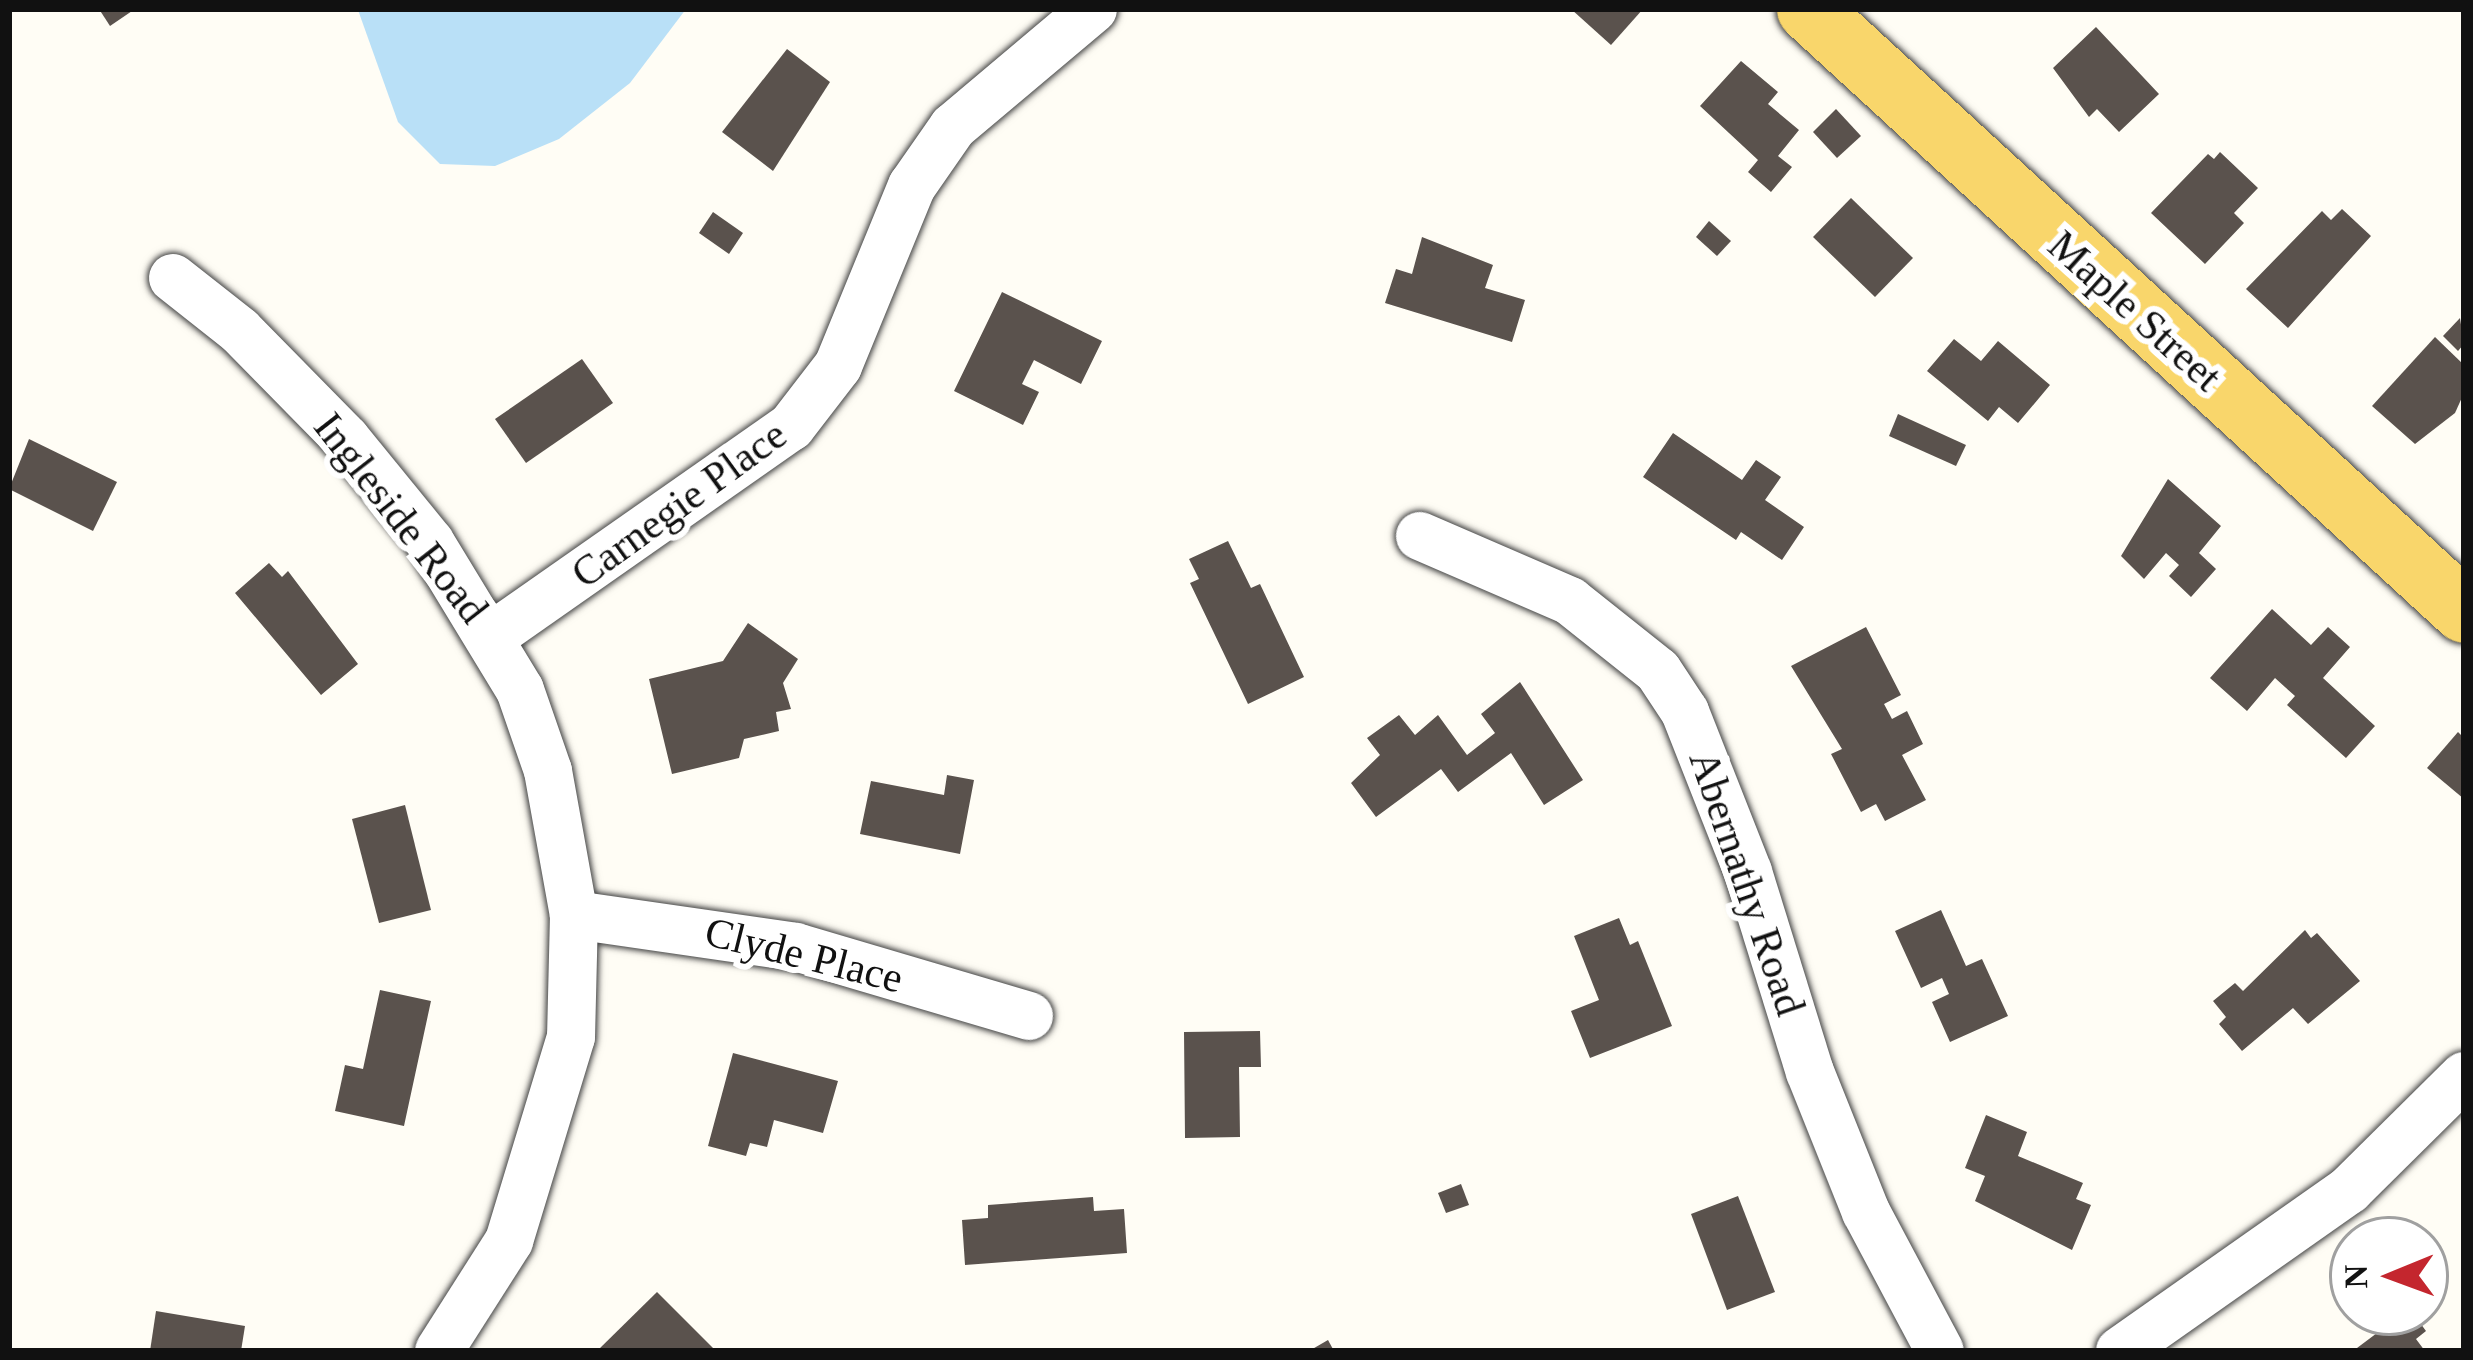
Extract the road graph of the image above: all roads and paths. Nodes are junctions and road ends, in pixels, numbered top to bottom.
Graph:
1 (1093, 9) edge
2 (1808, 9) edge
3 (173, 278) dead end
4 (1420, 536) dead end
5 (2464, 611) edge
6 (492, 636) junction
7 (574, 915) junction
8 (1029, 1016) dead end
9 (2464, 1076) edge
10 (440, 1351) edge
11 (1940, 1351) edge
12 (2120, 1351) edge

1 - 6 street, Carnegie Place
2 - 5 main road, Maple Street
3 - 6 street, Ingleside Road
4 - 11 street, Abernathy Road
6 - 7 street, Ingleside Road
7 - 8 street, Clyde Place
7 - 10 street, Ingleside Road
9 - 12 street

